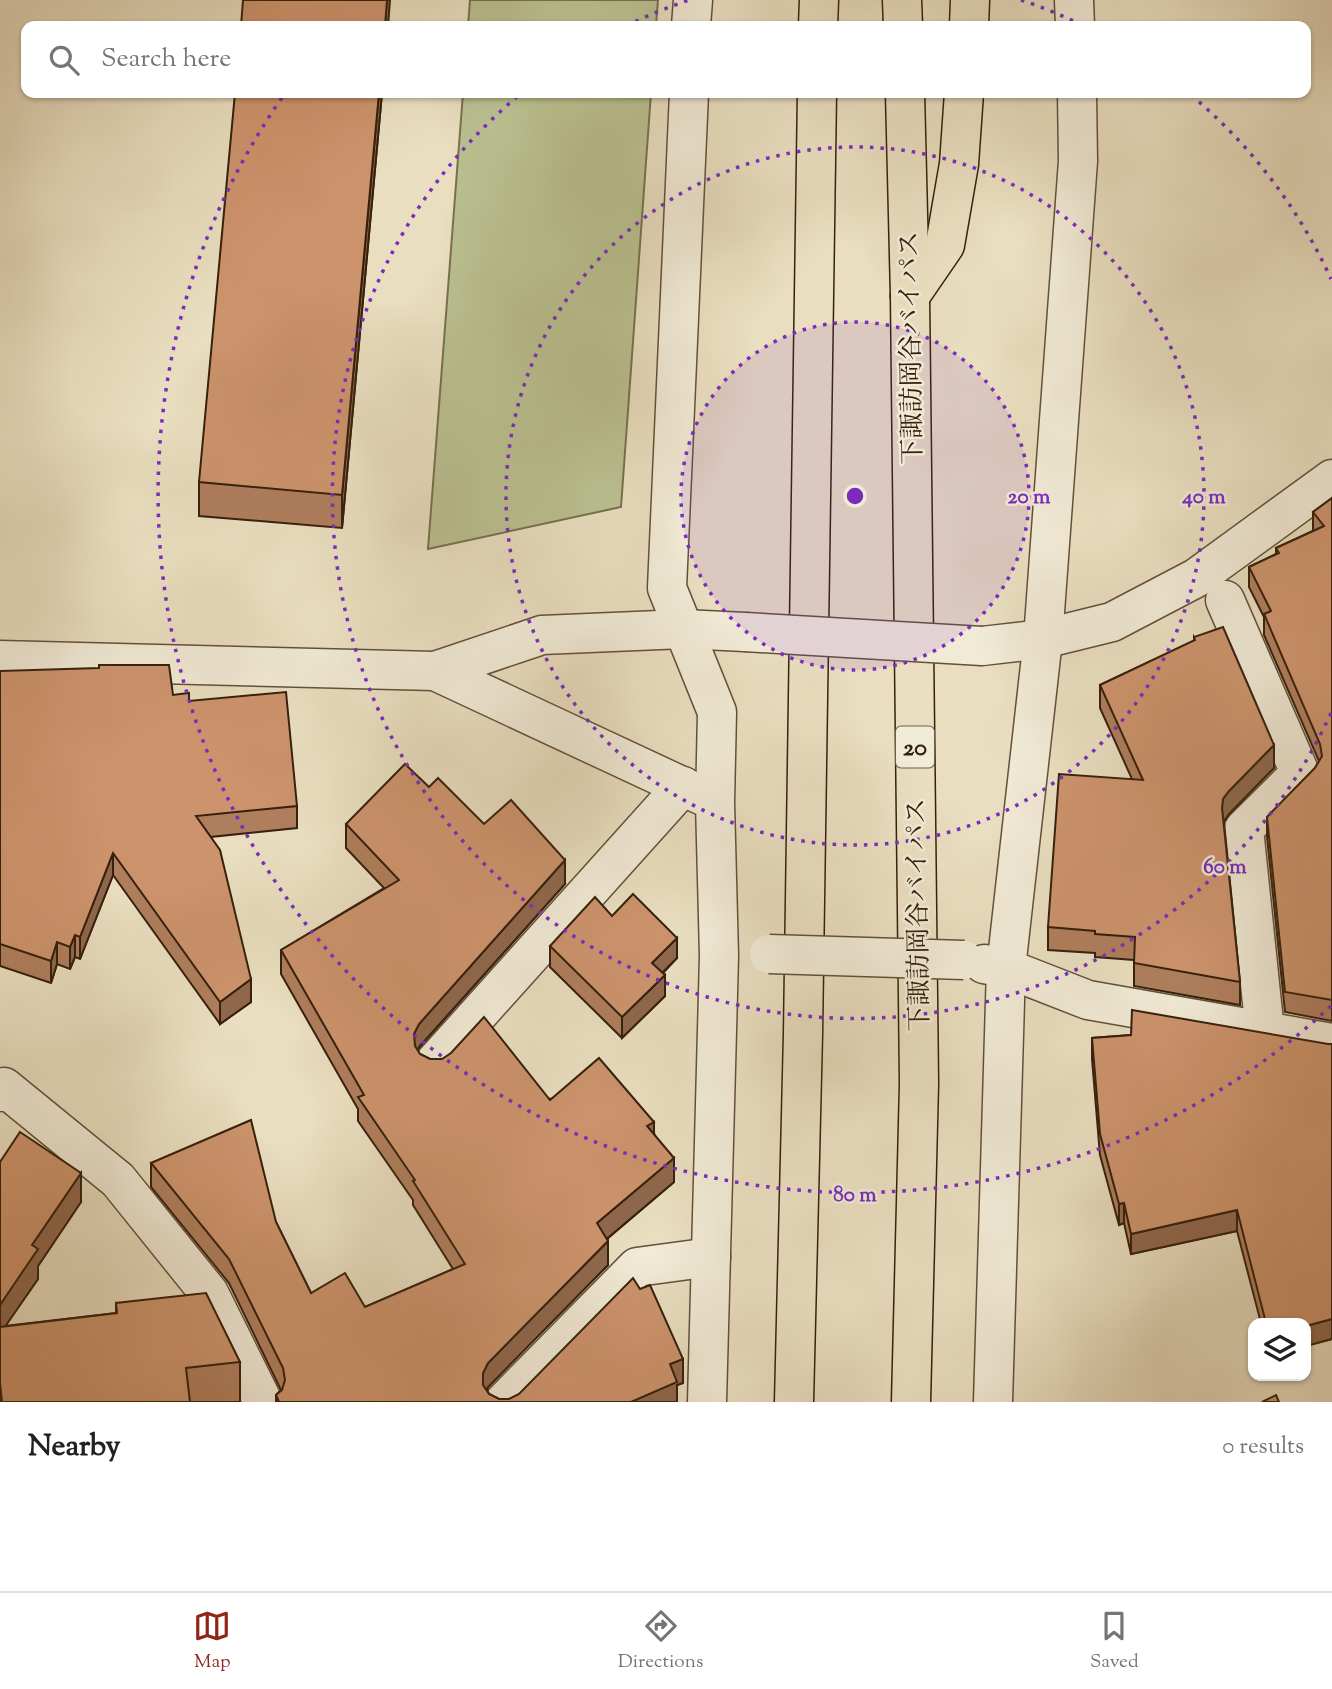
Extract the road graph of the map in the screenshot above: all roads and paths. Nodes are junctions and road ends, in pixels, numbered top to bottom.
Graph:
1 (693, 0) edge
2 (819, 0) edge
3 (902, 0) edge
4 (970, 0) edge
5 (1074, 0) edge
6 (691, 21) edge
7 (818, 21) edge
8 (903, 21) edge
9 (968, 21) edge
10 (1075, 21) edge
11 (689, 98) edge
12 (817, 98) edge
13 (905, 98) edge
14 (964, 98) edge
15 (1077, 98) edge
16 (910, 296) junction
17 (1332, 479) edge
18 (1225, 600) dead end
19 (683, 629) junction
20 (1043, 639) junction
21 (0, 660) edge
22 (435, 671) junction
23 (699, 794) junction
24 (719, 956) junction
25 (1006, 968) junction
26 (1265, 1031) junction
27 (1332, 1043) edge
28 (435, 1062) edge
29 (0, 1092) edge
30 (711, 1256) junction
31 (263, 1402) edge
32 (504, 1402) edge
33 (707, 1402) edge
34 (794, 1402) edge
35 (911, 1402) edge
36 (993, 1402) edge

1 - 6 street
2 - 7 highway
3 - 8 highway
4 - 9 highway
5 - 10 street
11 - 19 street
12 - 34 highway
13 - 16 highway, 下諏訪岡谷バイパス / 20
14 - 16 highway
15 - 20 street
16 - 35 highway, 下諏訪岡谷バイパス / 20
17 - 20 street
18 - 26 street
19 - 20 street, bridge
19 - 22 street
19 - 23 street
20 - 25 street
21 - 22 street
22 - 23 street
23 - 24 street
23 - 28 street
24 - 25 street, bridge
24 - 30 street
25 - 26 street
25 - 36 street
26 - 27 street
29 - 31 street
30 - 32 street
30 - 33 street

